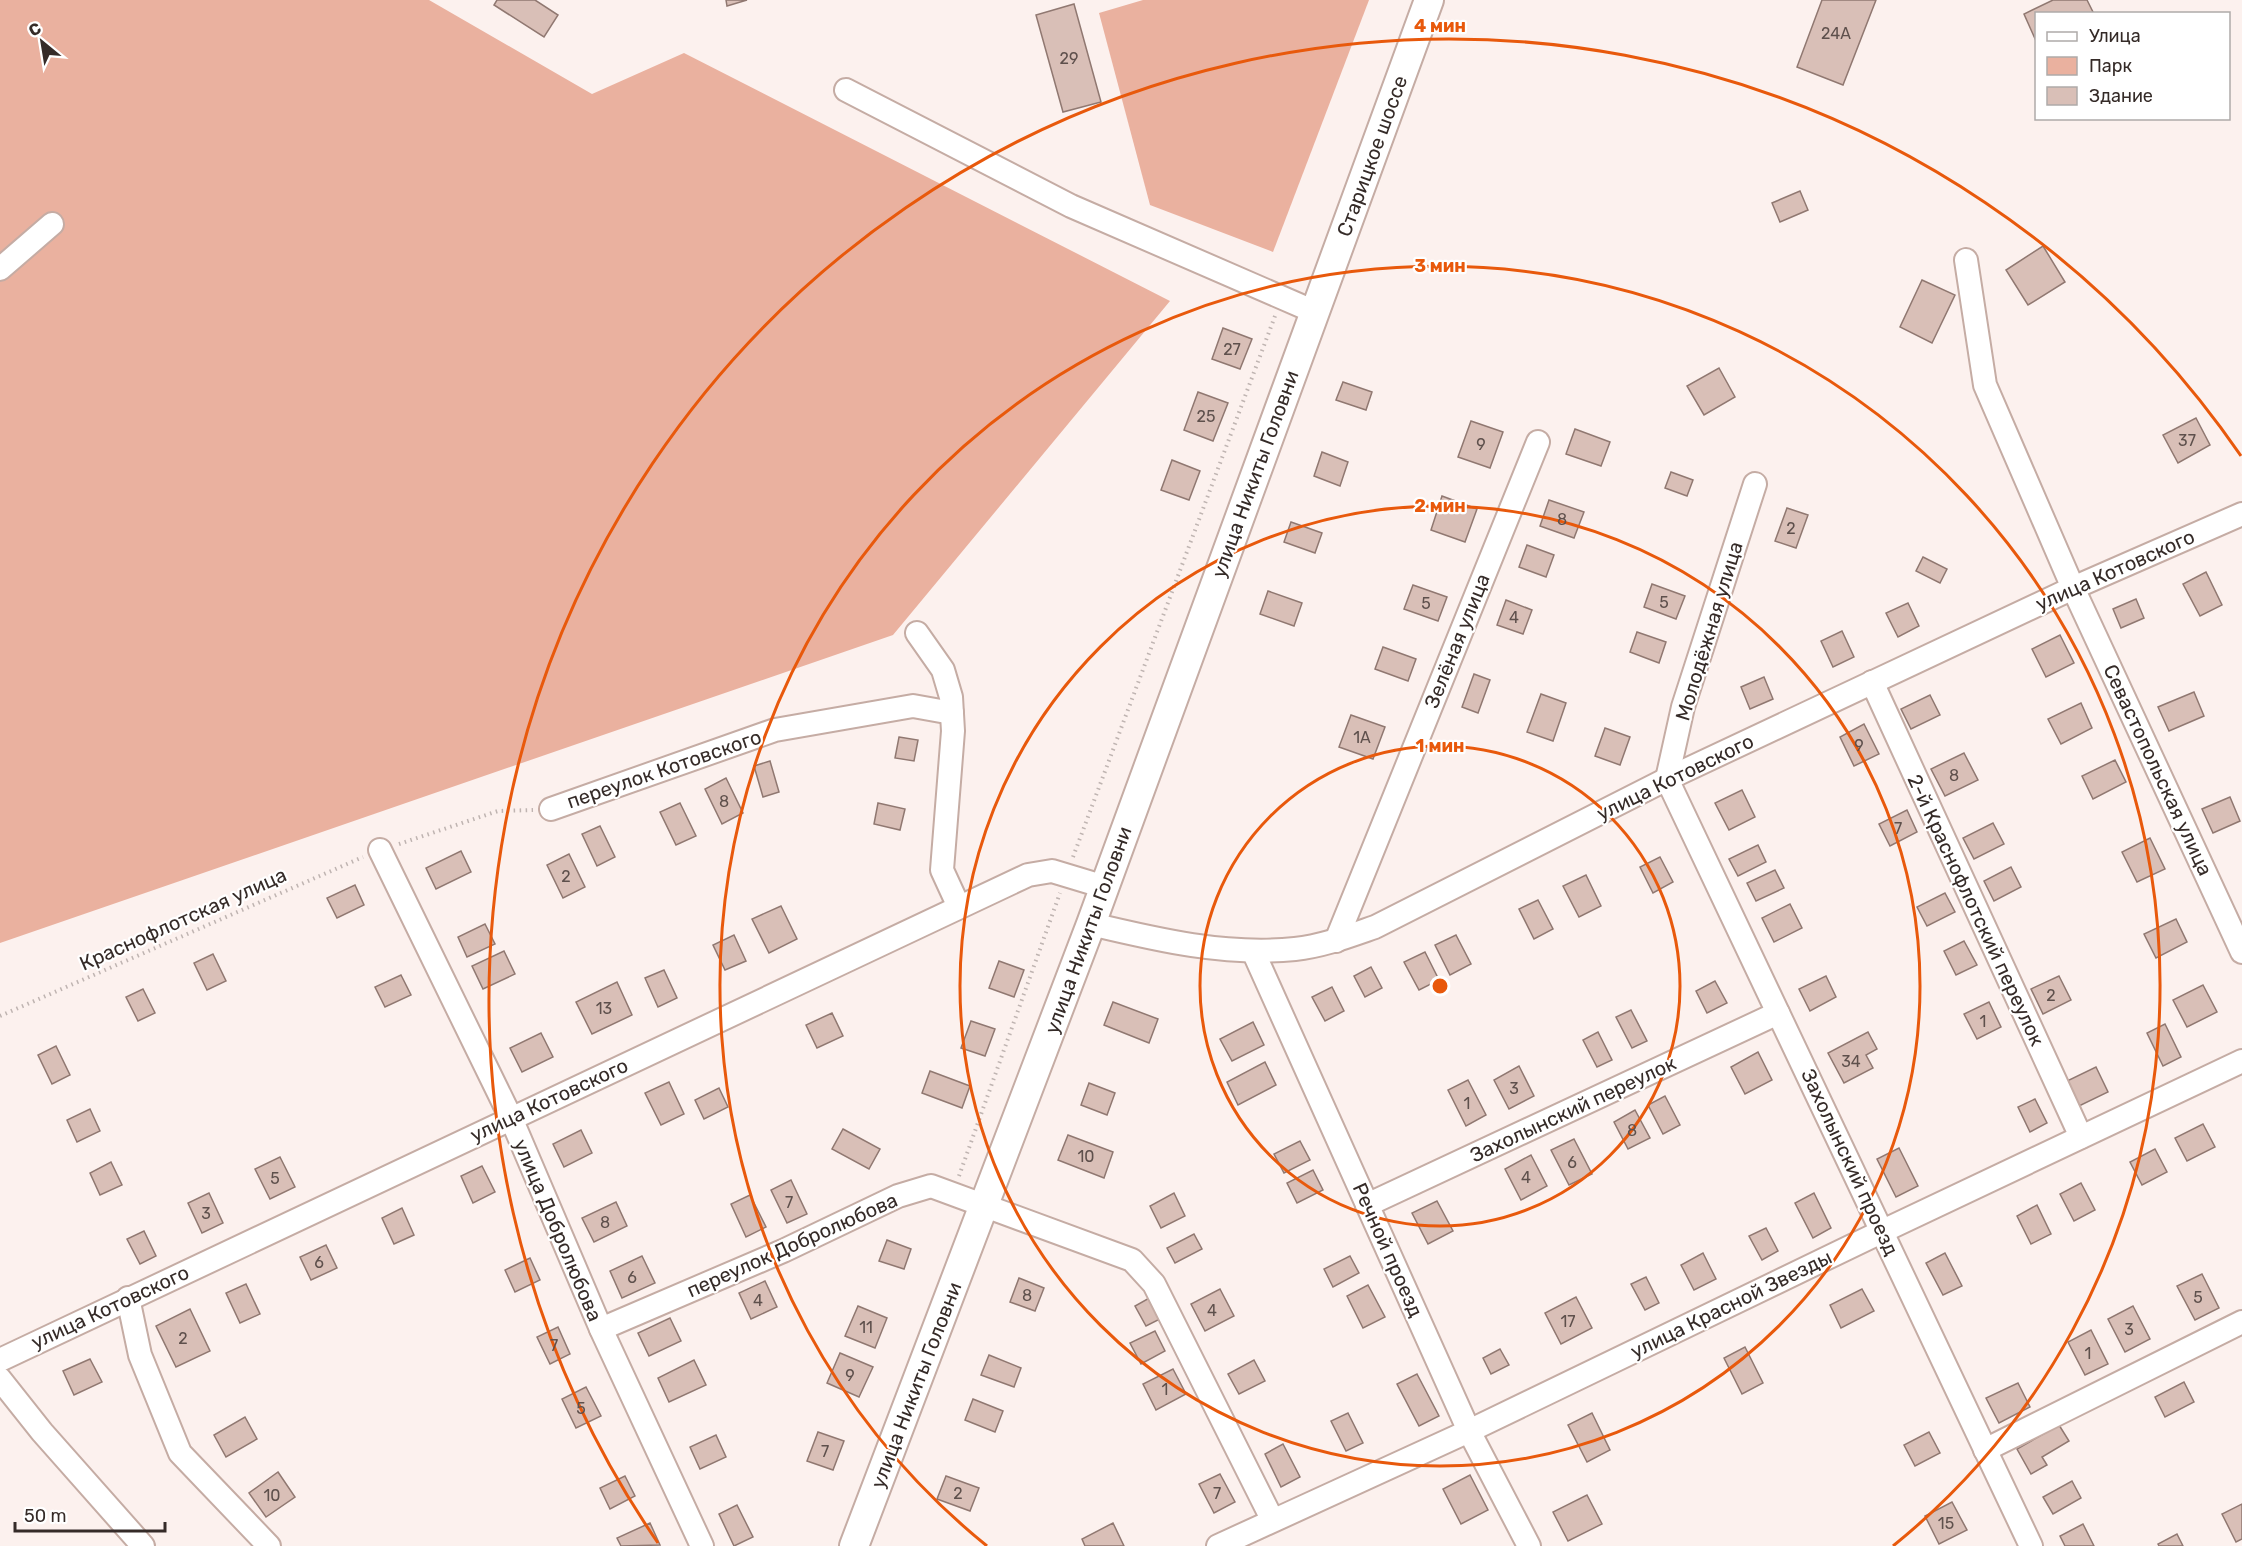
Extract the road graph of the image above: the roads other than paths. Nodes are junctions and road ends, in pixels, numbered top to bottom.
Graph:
1 (1429, 0) edge
2 (846, 90) dead end
3 (52, 224) dead end
4 (1966, 260) dead end
5 (0, 269) edge
6 (1315, 312) junction
7 (1538, 442) dead end
8 (1755, 484) dead end
9 (2242, 514) edge
10 (2073, 588) junction
11 (917, 633) dead end
12 (1872, 682) junction
13 (952, 712) junction
14 (1666, 779) junction
15 (551, 809) road end
16 (380, 850) road end
17 (1105, 887) junction
18 (959, 907) junction
19 (1091, 924) junction
20 (1336, 941) junction
21 (1252, 951) junction
22 (2242, 952) edge
23 (1778, 1012) junction
24 (2242, 1061) edge
25 (511, 1118) junction
26 (2081, 1137) junction
27 (1367, 1205) junction
28 (985, 1206) junction
29 (1883, 1231) junction
30 (128, 1298) junction
31 (2242, 1322) edge
32 (601, 1329) junction
33 (0, 1360) edge
34 (0, 1379) edge
35 (1470, 1431) junction
36 (1985, 1450) junction
37 (1272, 1519) junction
38 (143, 1546) edge
39 (268, 1546) edge
40 (702, 1546) edge
41 (854, 1546) edge
42 (1218, 1546) edge
43 (1529, 1546) edge
44 (2031, 1546) edge

1 - 6 main road, Старицкое шоссе
2 - 6 street
3 - 5 street
4 - 10 street, Севастопольская улица
6 - 17 main road, улица Никиты Головни
7 - 20 street, Зелёная улица
8 - 14 street, Молодёжная улица
9 - 10 street, улица Котовского
10 - 12 street, улица Котовского
10 - 22 street, Севастопольская улица
11 - 13 street
12 - 14 street, улица Котовского
12 - 26 street, 2-й Краснофлотский переулок
13 - 15 street, переулок Котовского
13 - 18 street
14 - 20 street, улица Котовского
14 - 23 street, Захолынский проезд
16 - 25 street, улица Добролюбова
17 - 18 street, улица Котовского
17 - 19 main road, улица Никиты Головни
18 - 25 street, улица Котовского
19 - 21 street, улица Котовского
19 - 28 main road, улица Никиты Головни
20 - 21 street, улица Котовского
21 - 27 street, Речной проезд
23 - 27 street, Захолынский переулок
23 - 29 street, Захолынский проезд
24 - 26 street, улица Красной Звезды
25 - 30 street, улица Котовского
25 - 32 street, улица Добролюбова
26 - 29 street, улица Красной Звезды
27 - 35 street, Речной проезд
28 - 32 street, переулок Добролюбова
28 - 37 street, переулок Добролюбова
28 - 41 main road, улица Никиты Головни
29 - 35 street, улица Красной Звезды
29 - 36 street, Захолынский проезд
30 - 33 street, улица Котовского
30 - 39 street
31 - 36 street
32 - 40 street, улица Добролюбова
34 - 38 street
35 - 37 street, улица Красной Звезды
35 - 43 street, Речной проезд
36 - 44 street, Захолынский проезд
37 - 42 street, улица Красной Звезды

